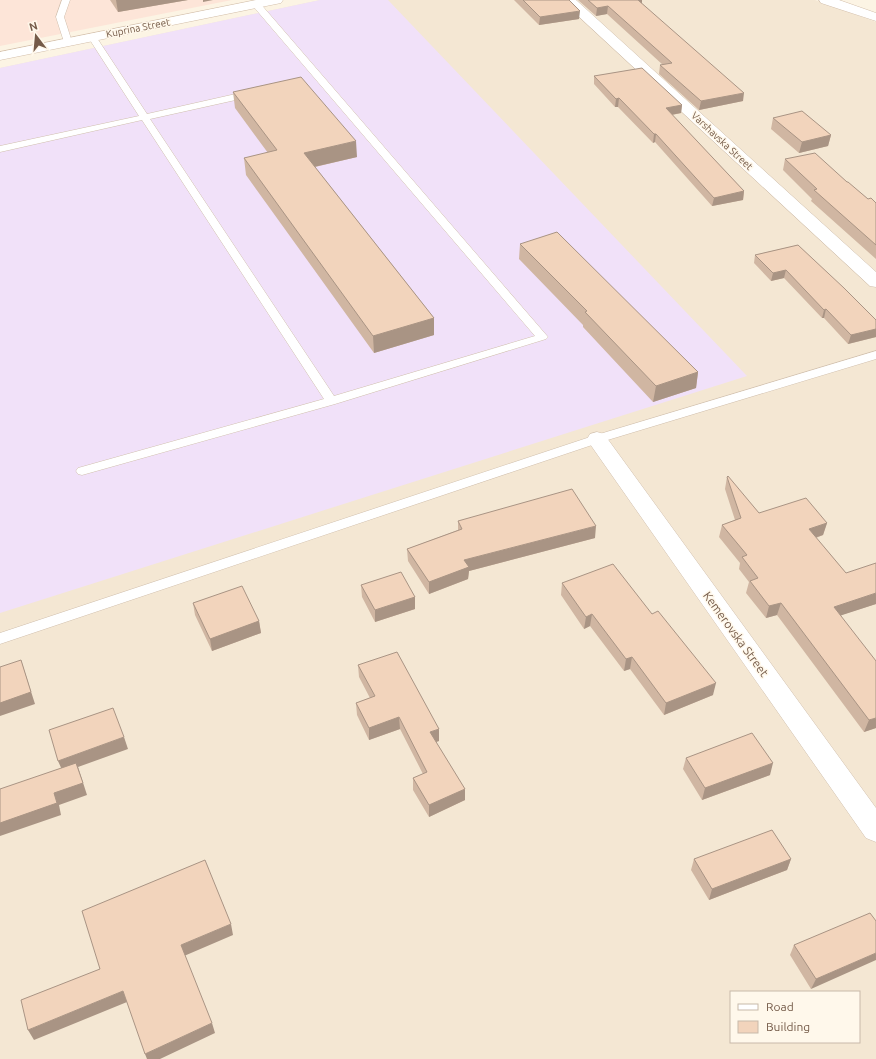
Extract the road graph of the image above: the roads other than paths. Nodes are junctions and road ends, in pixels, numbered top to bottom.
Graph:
1 (66, 0) edge
2 (276, 0) edge
3 (568, 0) edge
4 (826, 0) edge
5 (256, 4) junction
6 (876, 17) edge
7 (92, 37) junction
8 (68, 42) junction
9 (0, 56) edge
10 (259, 92) edge
11 (145, 117) junction
12 (0, 149) edge
13 (876, 282) edge
14 (876, 355) edge
15 (331, 401) junction
16 (597, 439) junction
17 (82, 471) dead end
18 (0, 639) edge
19 (876, 830) edge

1 - 8 lane
2 - 5 street, Kuprina Street
3 - 13 street, Varshavska Street
4 - 6 street
5 - 7 street, Kuprina Street
5 - 15 lane
7 - 8 street, Kuprina Street
7 - 11 lane
8 - 9 street, Kuprina Street
10 - 11 lane
11 - 12 lane
11 - 15 lane
14 - 16 lane
15 - 17 lane
16 - 18 lane
16 - 19 street, Kemerovska Street

